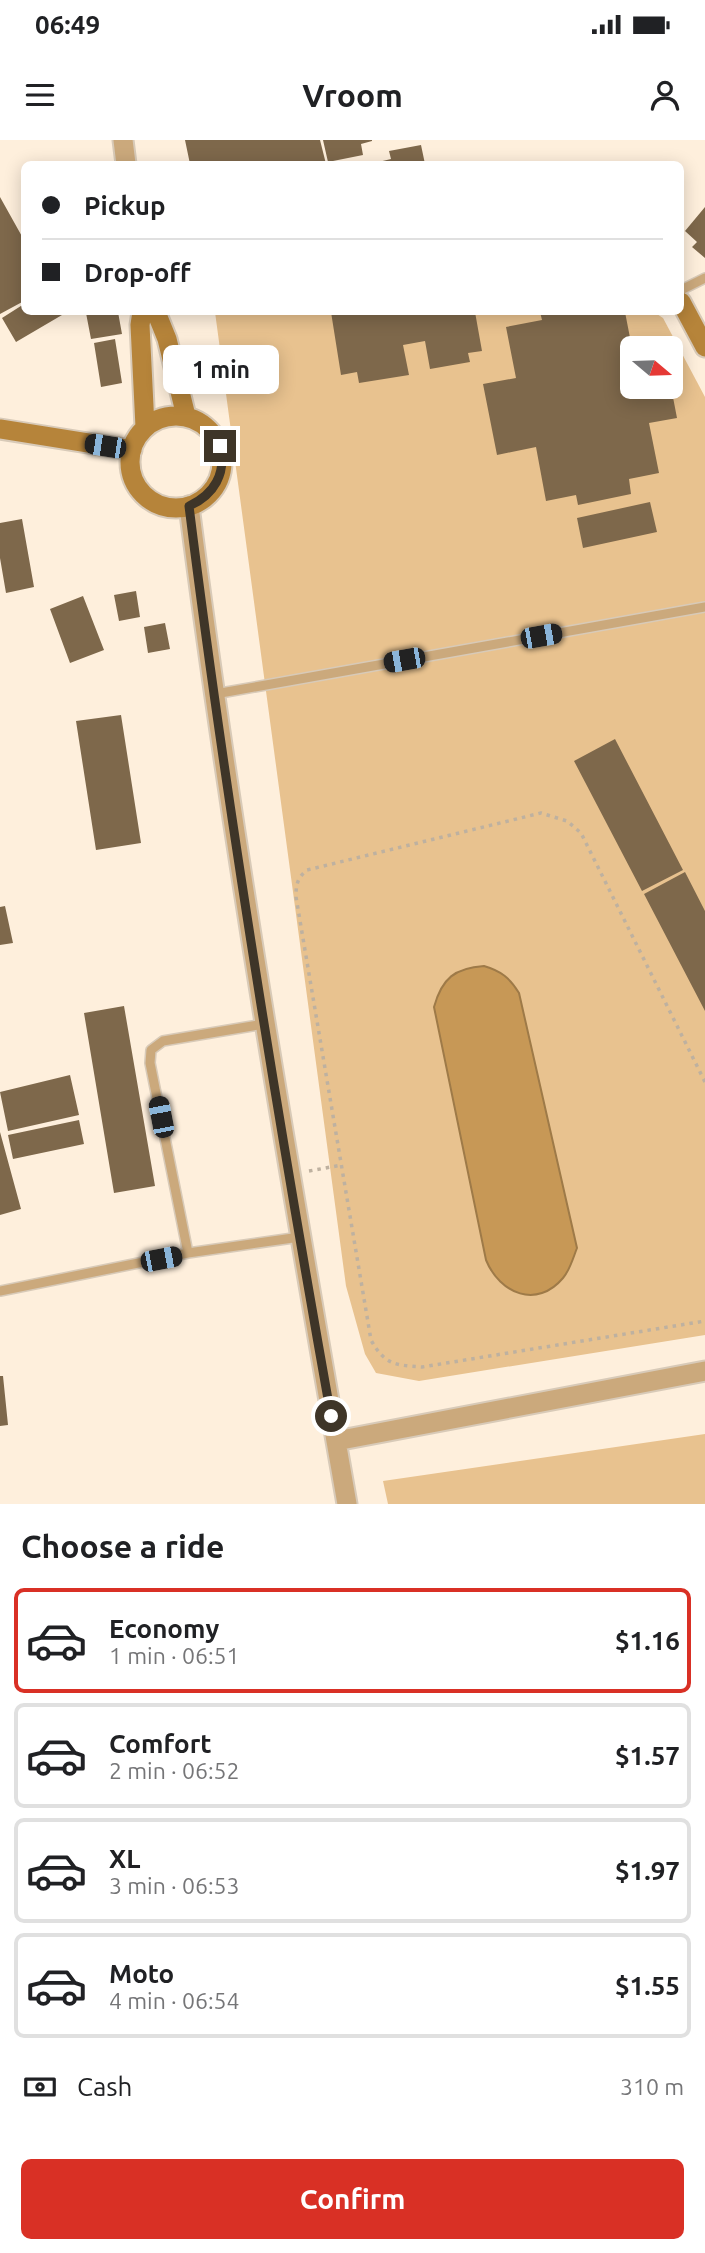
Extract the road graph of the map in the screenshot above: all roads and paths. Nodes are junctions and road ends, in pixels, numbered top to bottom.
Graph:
1 (122, 140) edge
2 (126, 161) edge
3 (705, 278) edge
4 (684, 288) edge
5 (684, 308) edge
6 (142, 315) edge
7 (157, 315) edge
8 (705, 347) edge
9 (186, 416) junction
10 (145, 427) junction
11 (0, 429) edge
12 (132, 450) junction
13 (189, 506) junction
14 (705, 607) edge
15 (213, 694) junction
16 (264, 1024) junction
17 (705, 1082) edge
18 (342, 1166) junction
19 (289, 1175) junction
20 (300, 1237) junction
21 (188, 1253) junction
22 (0, 1291) edge
23 (705, 1321) edge
24 (705, 1371) edge
25 (336, 1441) junction
26 (347, 1504) edge

1 - 2 street
3 - 4 lane
5 - 8 main road
6 - 10 main road
7 - 9 main road
9 - 10 main road
9 - 13 main road
10 - 12 main road
11 - 12 main road
12 - 13 main road
13 - 15 street
14 - 15 lane
15 - 16 street
16 - 19 street
16 - 21 lane
17 - 18 path
18 - 19 path
18 - 23 path
19 - 20 street
20 - 21 lane
20 - 25 street
21 - 22 lane
24 - 25 street
25 - 26 street

